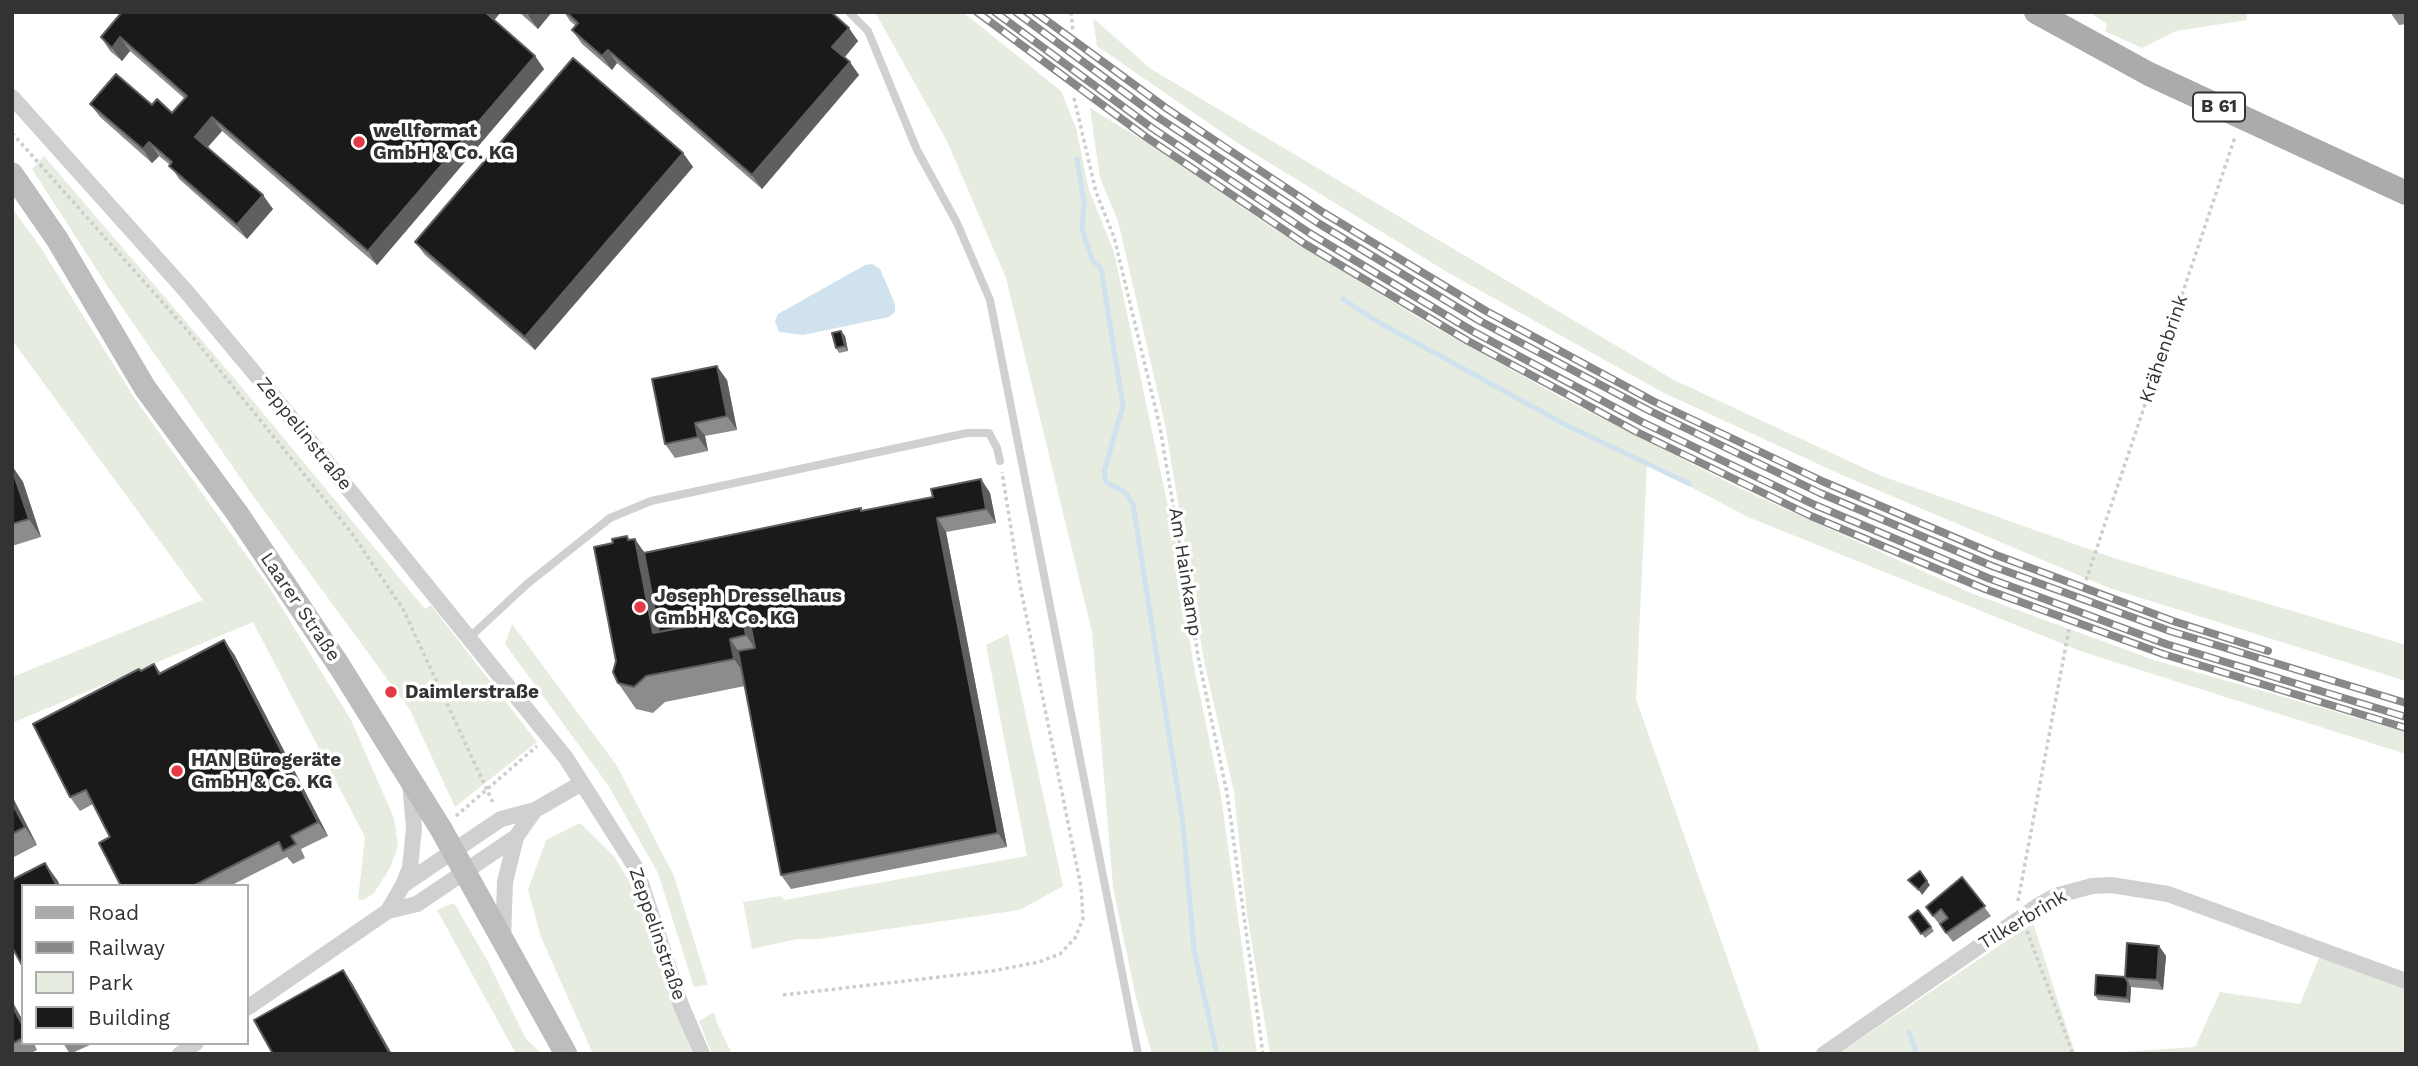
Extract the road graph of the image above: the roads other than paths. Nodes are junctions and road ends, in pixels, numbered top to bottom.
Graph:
1 (849, 12) edge
2 (2036, 12) edge
3 (12, 97) edge
4 (12, 174) edge
5 (2406, 193) edge
6 (1000, 461) road end
7 (470, 637) junction
8 (410, 780) junction
9 (582, 783) junction
10 (535, 810) junction
11 (516, 837) junction
12 (459, 862) junction
13 (403, 885) junction
14 (388, 911) junction
15 (503, 939) junction
16 (2406, 981) edge
17 (248, 1007) edge
18 (566, 1054) edge
19 (702, 1054) edge
20 (1138, 1054) edge
21 (1824, 1054) edge

1 - 20 lane
2 - 5 main road, B 61
3 - 7 street, Zeppelinstraße
4 - 8 main road, Laarer Straße
6 - 7 lane
7 - 9 street, Zeppelinstraße
8 - 12 main road, Laarer Straße
8 - 13 street
9 - 10 street
9 - 19 street, Zeppelinstraße
10 - 11 street
10 - 12 street
11 - 12 street
11 - 15 street
12 - 13 street
12 - 14 street
12 - 15 main road, Laarer Straße
13 - 14 street
14 - 17 street
15 - 18 main road, Laarer Straße
16 - 21 street, Tilkerbrink

